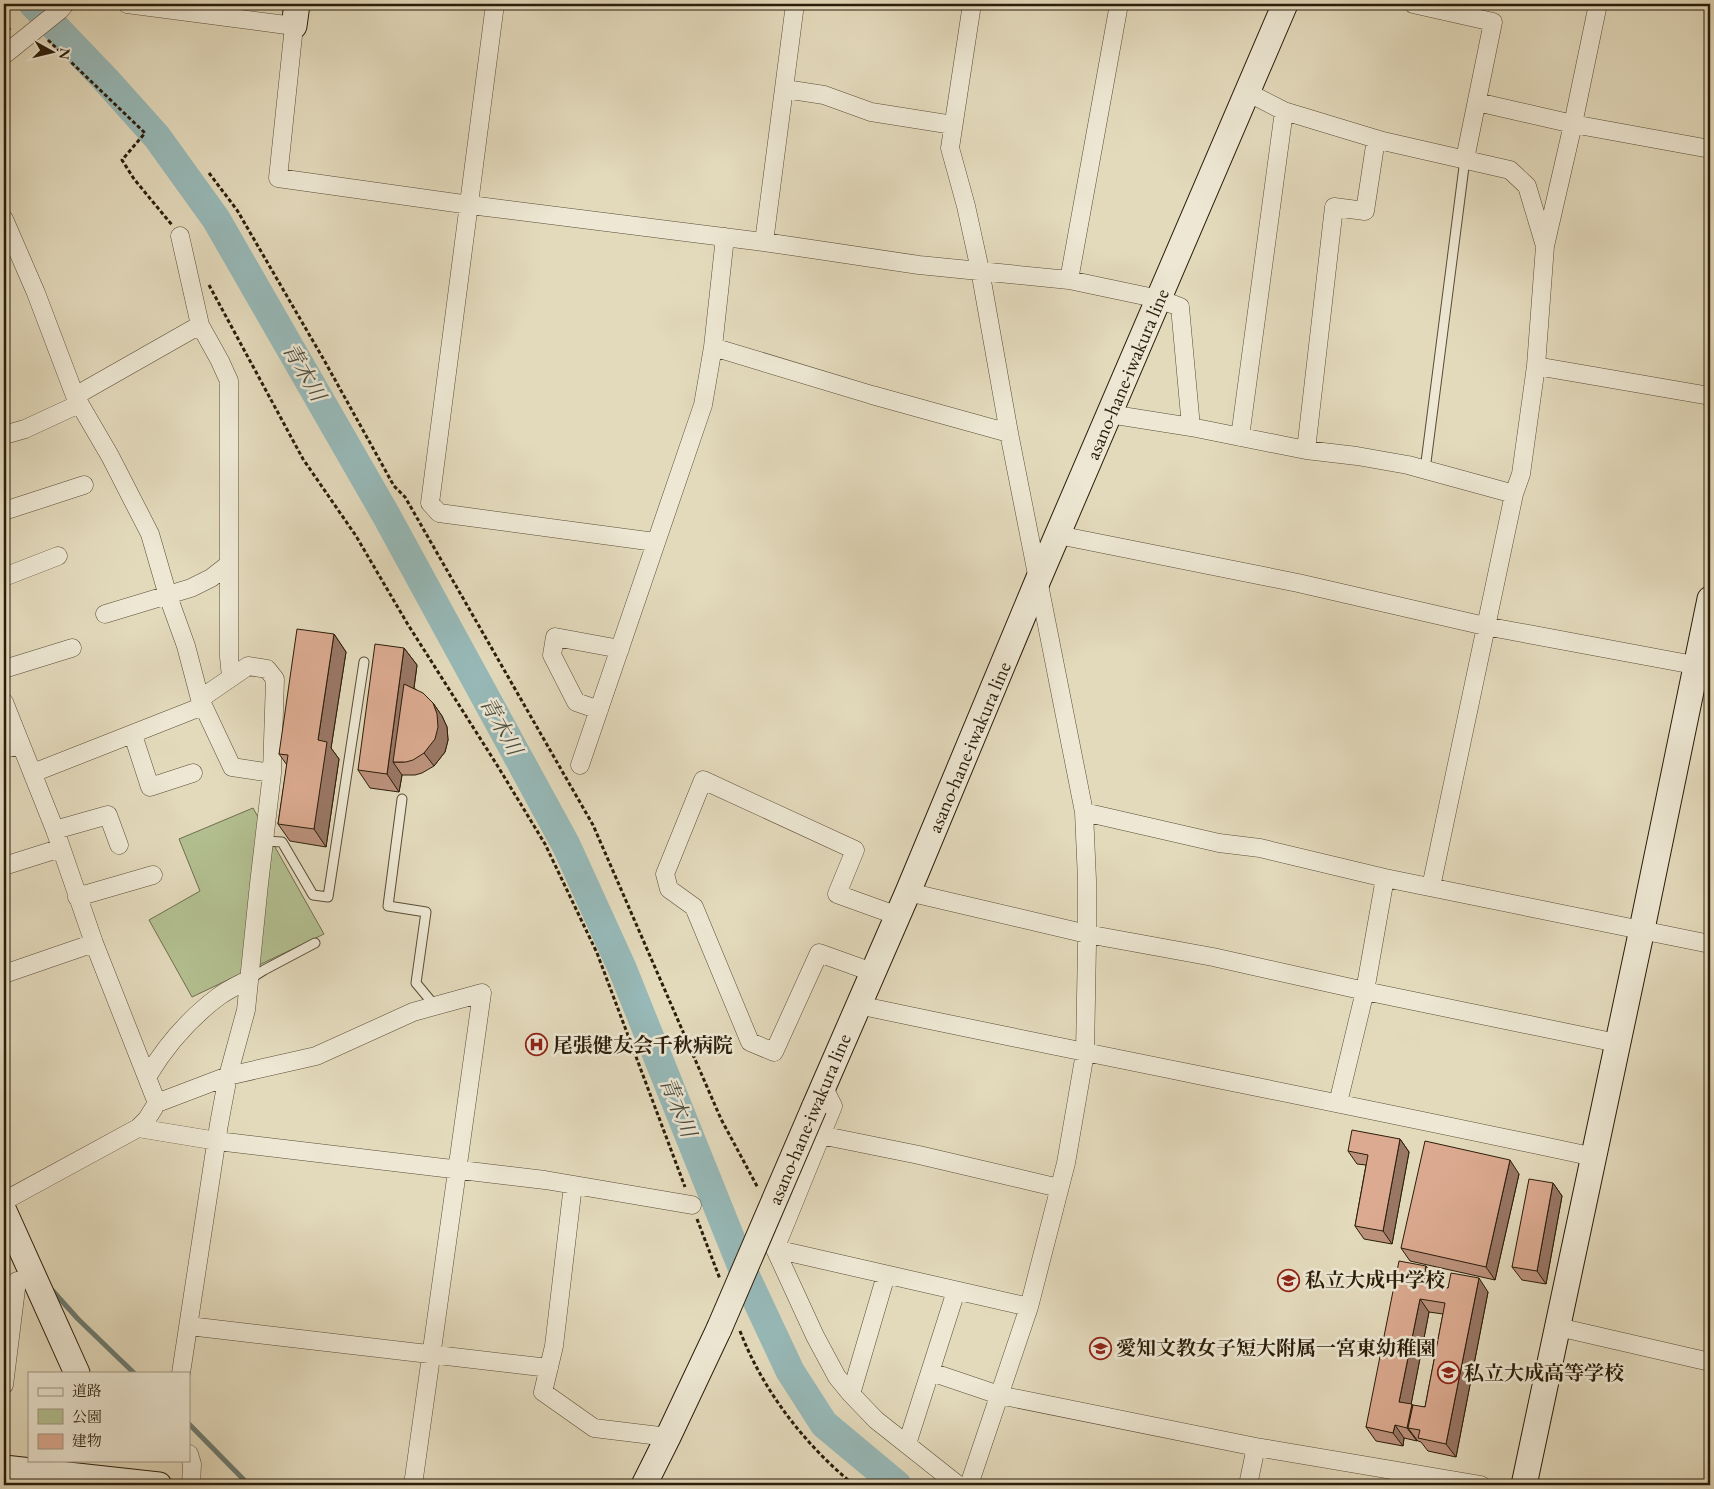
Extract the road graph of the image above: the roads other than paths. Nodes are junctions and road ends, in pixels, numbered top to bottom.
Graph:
1 (127, 4) edge
2 (496, 4) edge
3 (795, 4) edge
4 (972, 4) edge
5 (1119, 4) edge
6 (1285, 4) edge
7 (1413, 4) edge
8 (1598, 4) edge
9 (63, 7) edge
10 (295, 15) edge
11 (4, 55) edge
12 (785, 89) junction
13 (1247, 92) junction
14 (1477, 102) junction
15 (1284, 111) junction
16 (1574, 124) junction
17 (954, 125) junction
18 (1376, 139) junction
19 (1710, 149) edge
20 (1465, 159) junction
21 (470, 205) junction
22 (4, 218) edge
23 (180, 236) road end
24 (725, 237) junction
25 (764, 242) junction
26 (1545, 246) junction
27 (980, 270) junction
28 (1069, 280) junction
29 (1159, 299) junction
30 (200, 325) junction
31 (713, 347) junction
32 (1536, 366) junction
33 (1710, 396) edge
34 (77, 400) junction
35 (1109, 414) junction
36 (1191, 428) junction
37 (1009, 433) junction
38 (4, 435) edge
39 (1240, 437) junction
40 (1306, 450) junction
41 (1425, 470) junction
42 (84, 485) dead end
43 (1514, 494) junction
44 (4, 511) edge
45 (1058, 535) junction
46 (655, 542) junction
47 (58, 556) dead end
48 (229, 564) junction
49 (4, 577) edge
50 (1038, 580) junction
51 (168, 596) junction
52 (1710, 599) edge
53 (105, 614) dead end
54 (1486, 626) junction
55 (72, 648) dead end
56 (620, 649) junction
57 (364, 662) dead end
58 (1703, 667) edge
59 (4, 669) edge
60 (231, 677) junction
61 (4, 702) edge
62 (202, 703) junction
63 (599, 710) junction
64 (133, 735) junction
65 (12, 747) edge
66 (580, 765) dead end
67 (193, 772) dead end
68 (33, 773) junction
69 (272, 773) junction
70 (402, 799) dead end
71 (1084, 812) junction
72 (56, 830) junction
73 (265, 841) junction
74 (119, 845) dead end
75 (61, 848) junction
76 (4, 866) edge
77 (153, 875) dead end
78 (1385, 878) junction
79 (1431, 887) junction
80 (908, 892) junction
81 (78, 897) junction
82 (898, 916) junction
83 (1642, 929) junction
84 (1087, 934) junction
85 (94, 942) junction
86 (315, 943) dead end
87 (1710, 944) edge
88 (872, 972) junction
89 (4, 974) edge
90 (248, 980) junction
91 (1365, 991) junction
92 (858, 1005) junction
93 (435, 1006) junction
94 (1617, 1043) junction
95 (1085, 1053) junction
96 (228, 1076) junction
97 (147, 1077) junction
98 (818, 1097) junction
99 (157, 1103) junction
100 (1338, 1103) junction
101 (138, 1128) junction
102 (820, 1135) junction
103 (216, 1141) junction
104 (1594, 1157) junction
105 (458, 1170) junction
106 (573, 1185) junction
107 (1059, 1188) junction
108 (4, 1201) edge
109 (692, 1205) road end
110 (4, 1211) edge
111 (775, 1249) junction
112 (886, 1275) junction
113 (18, 1278) edge
114 (956, 1291) junction
115 (1029, 1307) junction
116 (188, 1326) junction
117 (1558, 1327) junction
118 (432, 1353) junction
119 (1710, 1362) edge
120 (548, 1368) junction
121 (76, 1372) edge
122 (181, 1372) edge
123 (931, 1372) junction
124 (4, 1385) edge
125 (851, 1394) junction
126 (1000, 1395) junction
127 (668, 1437) junction
128 (907, 1444) junction
129 (1256, 1447) junction
130 (190, 1457) edge
131 (128, 1462) edge
132 (4, 1468) edge
133 (147, 1484) edge
134 (191, 1485) edge
135 (413, 1485) edge
136 (644, 1485) edge
137 (958, 1485) edge
138 (969, 1485) edge
139 (1248, 1485) edge
140 (1481, 1485) edge
141 (1524, 1485) edge

1 - 10 street
2 - 21 street
3 - 12 street
4 - 17 street
5 - 28 street
6 - 13 main road, asano-hane-iwakura line
7 - 14 street
8 - 16 street
9 - 11 street
10 - 21 street
12 - 17 street
12 - 25 street
13 - 15 street
13 - 29 main road, asano-hane-iwakura line
14 - 16 street
14 - 20 street
15 - 18 street
15 - 39 street
16 - 19 street
16 - 26 street
17 - 27 street
18 - 20 street
18 - 40 street
20 - 26 street
20 - 41 lane
21 - 24 street
21 - 46 street
22 - 34 street
23 - 30 street
24 - 25 street
24 - 31 street
25 - 27 street
26 - 32 street
27 - 28 street
27 - 37 street
28 - 29 street
29 - 35 main road, asano-hane-iwakura line
29 - 36 street
30 - 34 street
30 - 48 street
31 - 37 street
31 - 46 street
32 - 33 street
32 - 43 street
34 - 38 street
34 - 51 street
35 - 36 street
35 - 45 main road, asano-hane-iwakura line
36 - 39 street
37 - 50 street
39 - 40 street
40 - 41 street
41 - 43 street
42 - 44 street
43 - 54 street
45 - 50 main road, asano-hane-iwakura line
45 - 54 street
46 - 56 street
47 - 49 street
48 - 51 street
48 - 60 street
50 - 71 street
50 - 80 main road, asano-hane-iwakura line
51 - 53 street
51 - 62 street
52 - 58 main road
54 - 58 street
54 - 79 street
55 - 59 street
56 - 63 street
56 - 63 street
57 - 73 lane
58 - 83 main road
60 - 62 street
60 - 69 street
61 - 65 street
62 - 64 street
62 - 69 street
63 - 66 street
64 - 67 street
64 - 68 street
65 - 68 street
68 - 72 street
69 - 73 street
70 - 93 lane
71 - 78 street
71 - 84 street
72 - 74 street
72 - 75 street
73 - 90 street
75 - 76 street
75 - 81 street
77 - 81 street
78 - 79 street
78 - 91 street
79 - 83 street
80 - 82 main road, asano-hane-iwakura line
80 - 84 street
81 - 85 street
82 - 88 main road, asano-hane-iwakura line
82 - 88 street
83 - 87 street
83 - 94 main road
84 - 91 street
84 - 95 street
85 - 89 street
85 - 97 street
86 - 90 lane
88 - 92 main road, asano-hane-iwakura line
90 - 96 street
90 - 97 street
91 - 94 street
91 - 100 street
92 - 95 street
92 - 98 main road, asano-hane-iwakura line
93 - 96 street
93 - 105 street
94 - 104 main road
95 - 100 street
95 - 107 street
96 - 99 street
96 - 103 street
97 - 99 street
98 - 102 street
98 - 127 main road, asano-hane-iwakura line, bridge
99 - 101 street
100 - 104 street
101 - 103 street
101 - 108 street
102 - 107 street
102 - 111 street
103 - 105 street
103 - 116 street
104 - 117 main road
105 - 106 street
105 - 118 street
106 - 109 street
106 - 120 street
107 - 115 street
110 - 113 main road
111 - 112 street
111 - 125 street
112 - 114 street
112 - 125 street
113 - 121 main road
113 - 124 street
114 - 115 street
114 - 123 street
115 - 126 street
116 - 118 street
116 - 122 street
117 - 119 street
117 - 141 main road
118 - 120 street
118 - 135 street
120 - 127 street
123 - 126 street
123 - 128 street
125 - 128 street
126 - 129 street
126 - 138 street
127 - 136 main road, asano-hane-iwakura line
128 - 137 street
129 - 139 street
129 - 140 street
130 - 134 street
131 - 133 main road
132 - 133 main road

